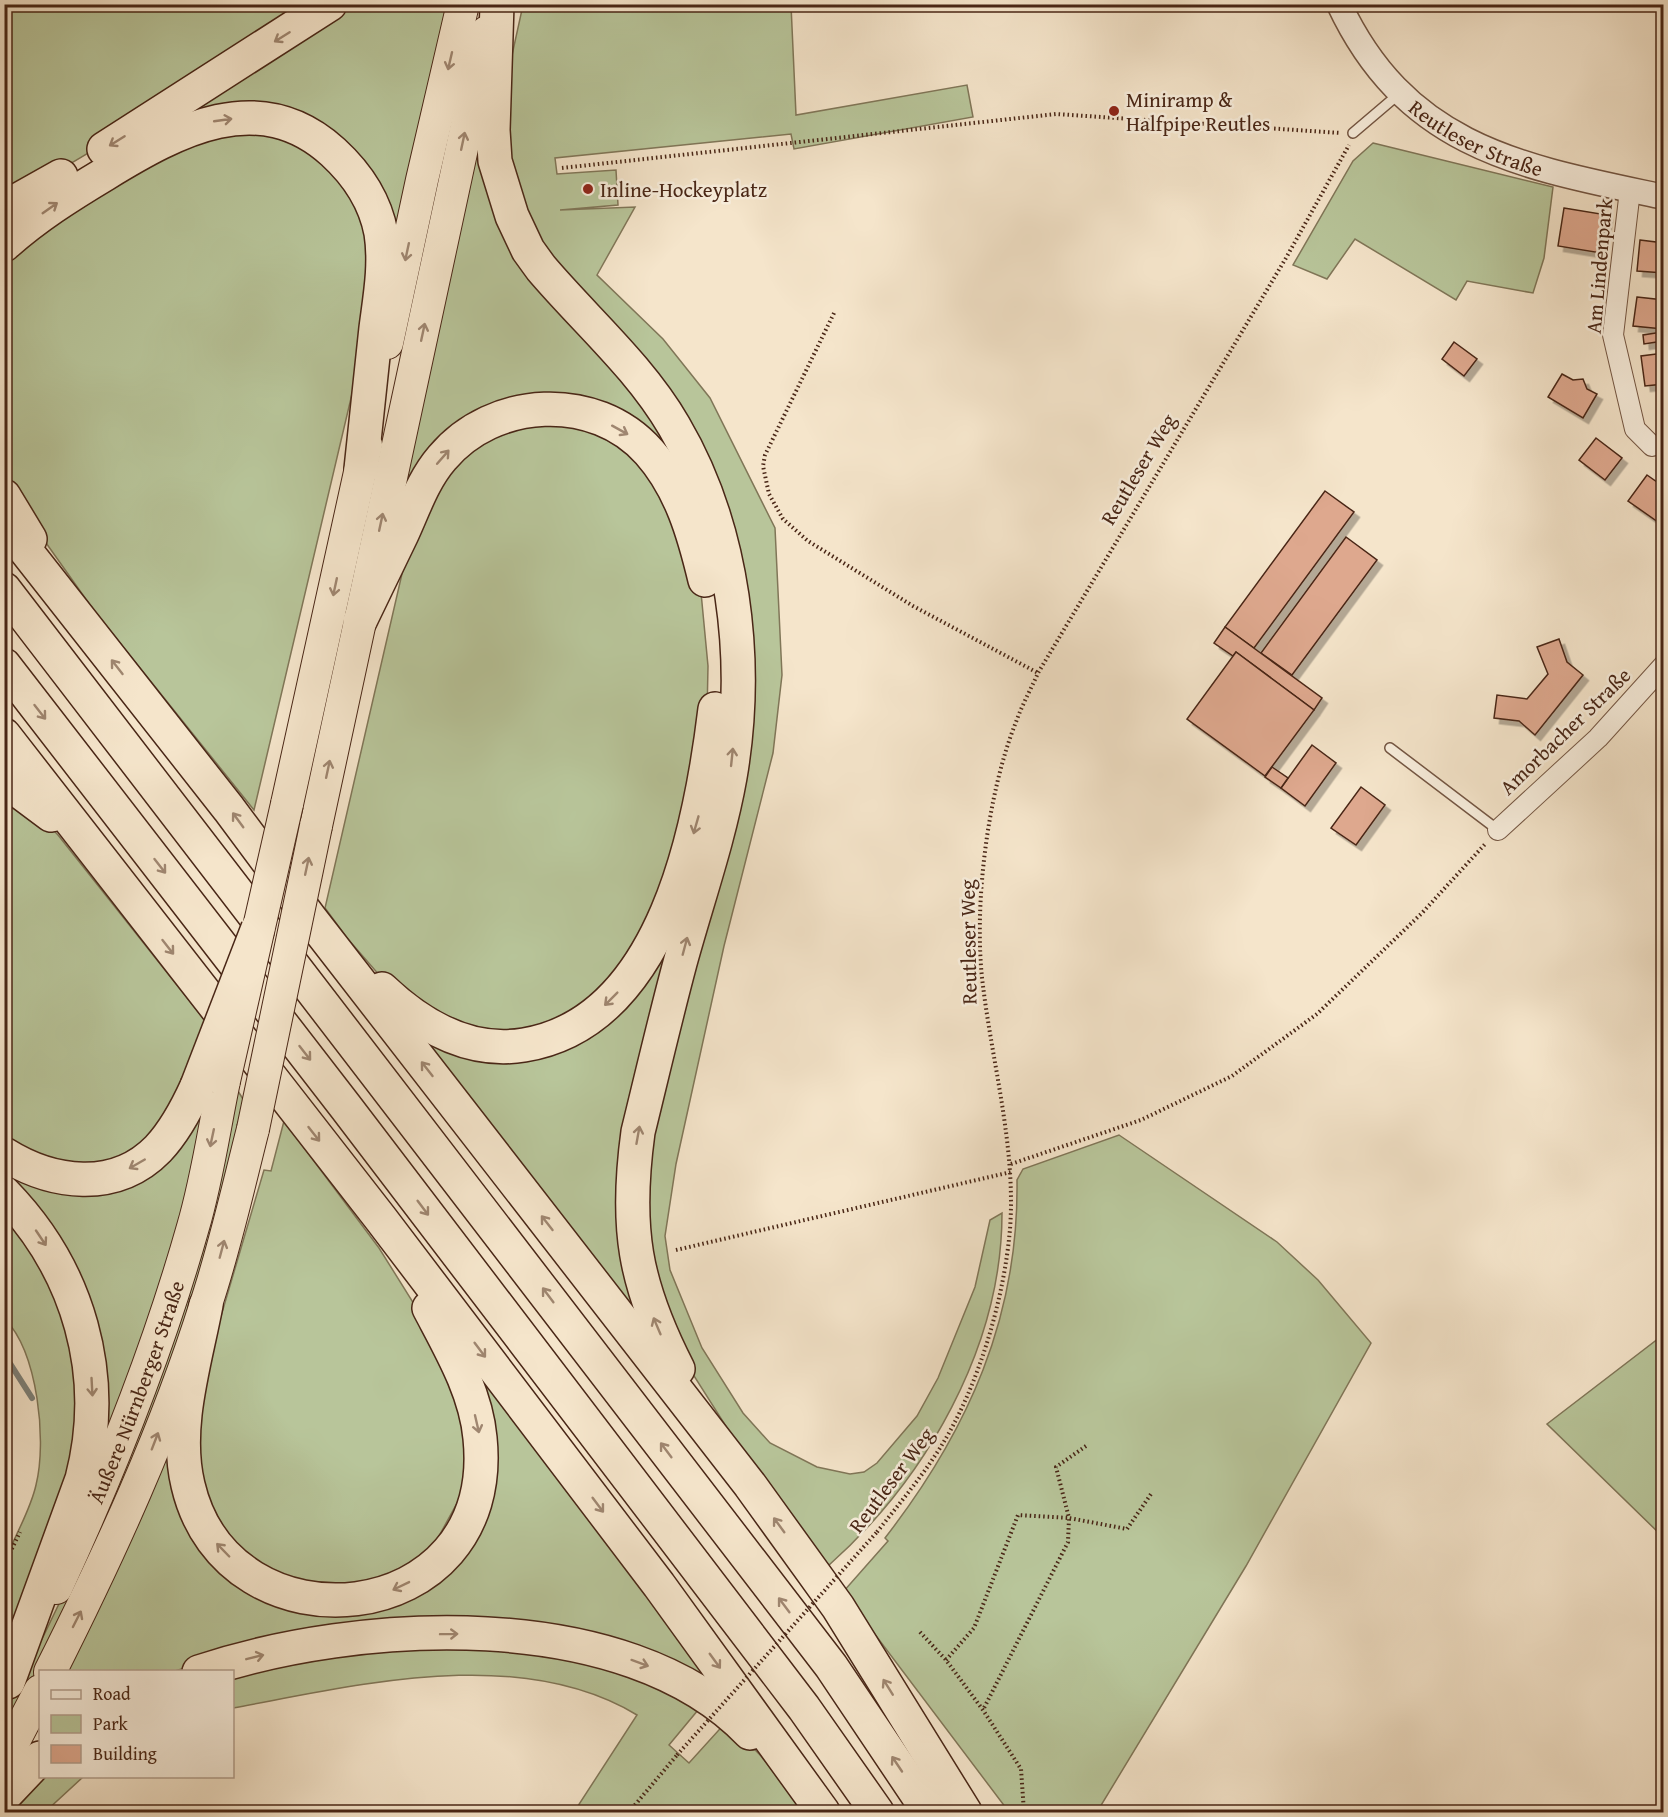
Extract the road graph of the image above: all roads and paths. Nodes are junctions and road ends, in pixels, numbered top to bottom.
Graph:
1 (330, 4) edge
2 (463, 4) edge
3 (495, 4) edge
4 (1339, 4) edge
5 (1400, 93) junction
6 (1353, 134) junction
7 (562, 168) dead end
8 (1630, 190) junction
9 (1664, 197) edge
10 (4, 208) edge
11 (4, 245) edge
12 (834, 313) dead end
13 (1652, 446) dead end
14 (361, 469) junction
15 (4, 496) edge
16 (4, 523) edge
17 (4, 589) edge
18 (360, 621) junction
19 (89, 632) junction
20 (4, 665) edge
21 (1664, 665) edge
22 (1038, 673) junction
23 (4, 735) edge
24 (1390, 748) dead end
25 (4, 780) edge
26 (1498, 830) junction
27 (120, 885) junction
28 (310, 918) junction
29 (258, 928) joint
30 (211, 1083) junction
31 (4, 1154) edge
32 (1011, 1164) junction
33 (1011, 1172) junction
34 (4, 1192) edge
35 (381, 1220) junction
36 (676, 1250) dead end
37 (206, 1305) junction
38 (1086, 1446) dead end
39 (750, 1485) junction
40 (1151, 1494) dead end
41 (1069, 1518) junction
42 (20, 1532) dead end
43 (4, 1565) edge
44 (920, 1632) dead end
45 (946, 1660) junction
46 (50, 1670) edge
47 (203, 1670) edge
48 (6, 1685) edge
49 (39, 1693) edge
50 (983, 1710) junction
51 (39, 1759) edge
52 (4, 1760) edge
53 (4, 1796) edge
54 (630, 1812) edge
55 (816, 1812) edge
56 (823, 1812) edge
57 (877, 1812) edge
58 (929, 1812) edge
59 (965, 1812) edge
60 (1024, 1812) edge

1 -> 10 highway
2 -> 14 highway
18 -> 3 highway, Äußere Nürnberger Straße
39 -> 3 highway
4 - 5 street, Reutleser Straße
5 - 6 lane
5 - 8 street, Reutleser Straße
6 - 7 path
6 - 22 path, Reutleser Weg
8 - 9 street, Reutleser Straße
8 - 13 street, Am Lindenpark
11 -> 14 highway
12 - 22 path
14 -> 29 highway, bridge
15 - 19 highway
16 - 19 highway
58 -> 17 highway
18 -> 28 highway
37 -> 18 highway, Äußere Nürnberger Straße, bridge
28 -> 19 highway
20 -> 57 highway
21 - 26 street, Amorbacher Straße
22 - 32 path, Reutleser Weg
23 - 27 highway
24 - 26 lane
25 - 27 highway
26 - 32 path
27 -> 35 highway
39 -> 28 highway
29 - 30 highway, bridge
30 -> 31 highway
30 -> 48 highway, Äußere Nürnberger Straße
32 - 33 path, Reutleser Weg
33 - 36 path
33 - 54 path, Reutleser Weg, bridge
34 -> 48 highway
35 -> 37 highway
35 -> 56 highway
46 -> 37 highway, Äußere Nürnberger Straße
38 - 41 path
59 -> 39 highway
40 - 41 path
41 - 45 path
41 - 50 path
42 - 43 path
44 - 45 path
45 - 50 path
47 -> 55 highway
49 - 52 highway
50 - 60 path
51 - 53 highway

